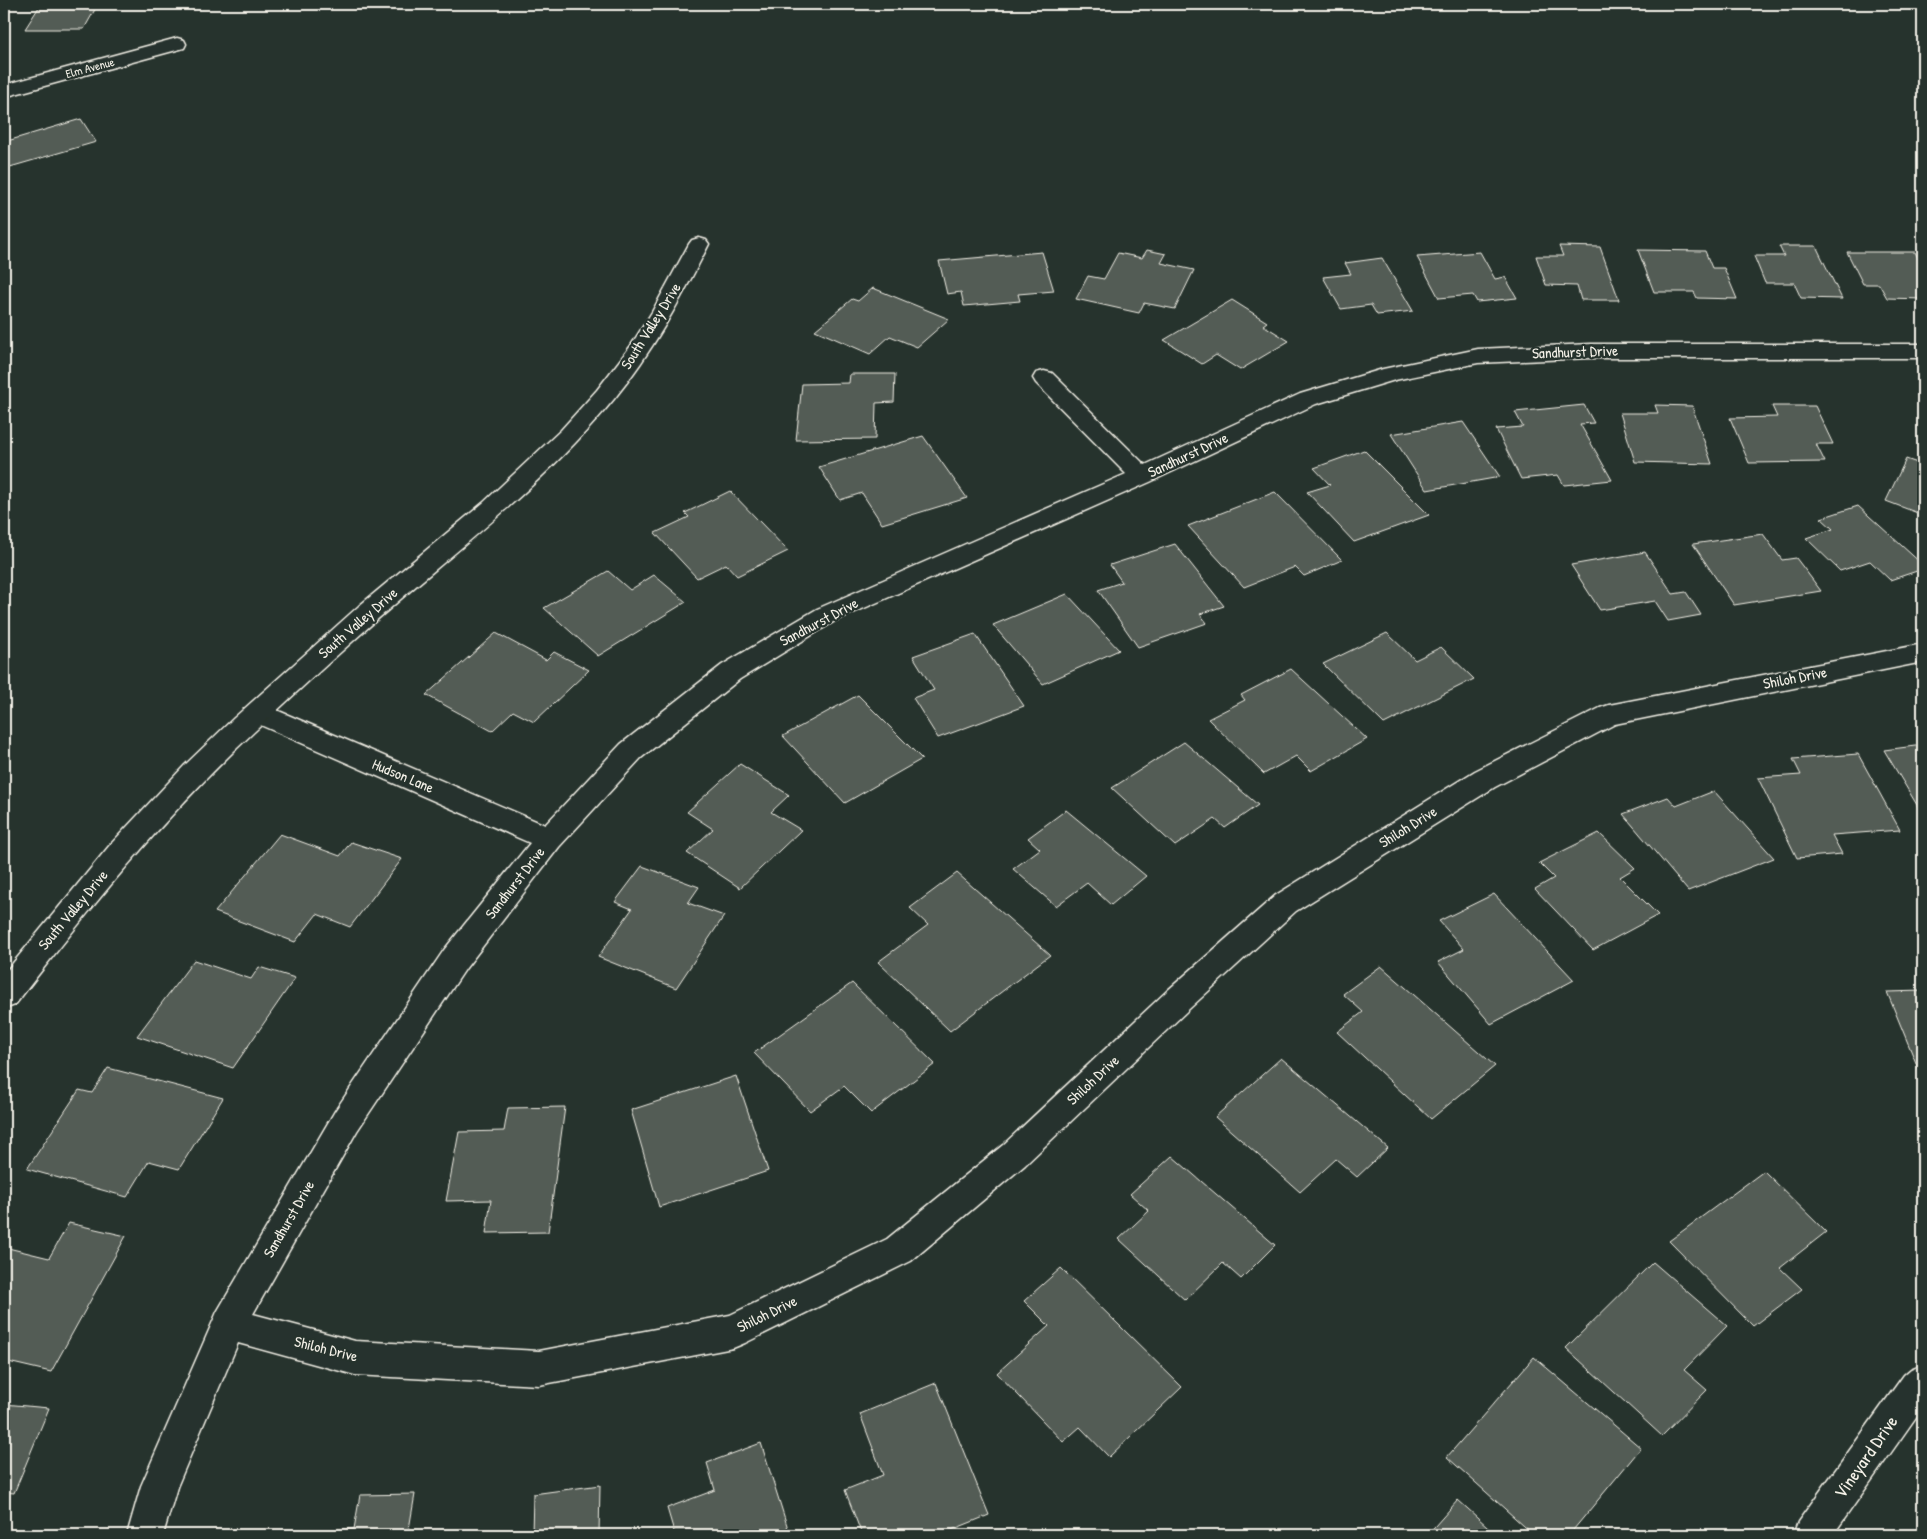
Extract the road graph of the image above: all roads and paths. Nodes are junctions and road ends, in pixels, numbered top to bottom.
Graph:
1 (177, 44) dead end
2 (4, 91) edge
3 (699, 244) dead end
4 (1923, 352) edge
5 (1044, 378) dead end
6 (1142, 476) junction
7 (1923, 653) edge
8 (258, 713) junction
9 (549, 839) junction
10 (4, 996) edge
11 (229, 1324) junction
12 (1923, 1381) edge
13 (145, 1535) edge
14 (1811, 1535) edge

1 - 2 street, Elm Avenue
3 - 8 street, South Valley Drive
4 - 6 street, Sandhurst Drive
5 - 6 street
6 - 9 street, Sandhurst Drive
7 - 11 street, Shiloh Drive
8 - 9 street, Hudson Lane
8 - 10 street, South Valley Drive
9 - 11 street, Sandhurst Drive
11 - 13 street, Sandhurst Drive
12 - 14 street, Vineyard Drive

